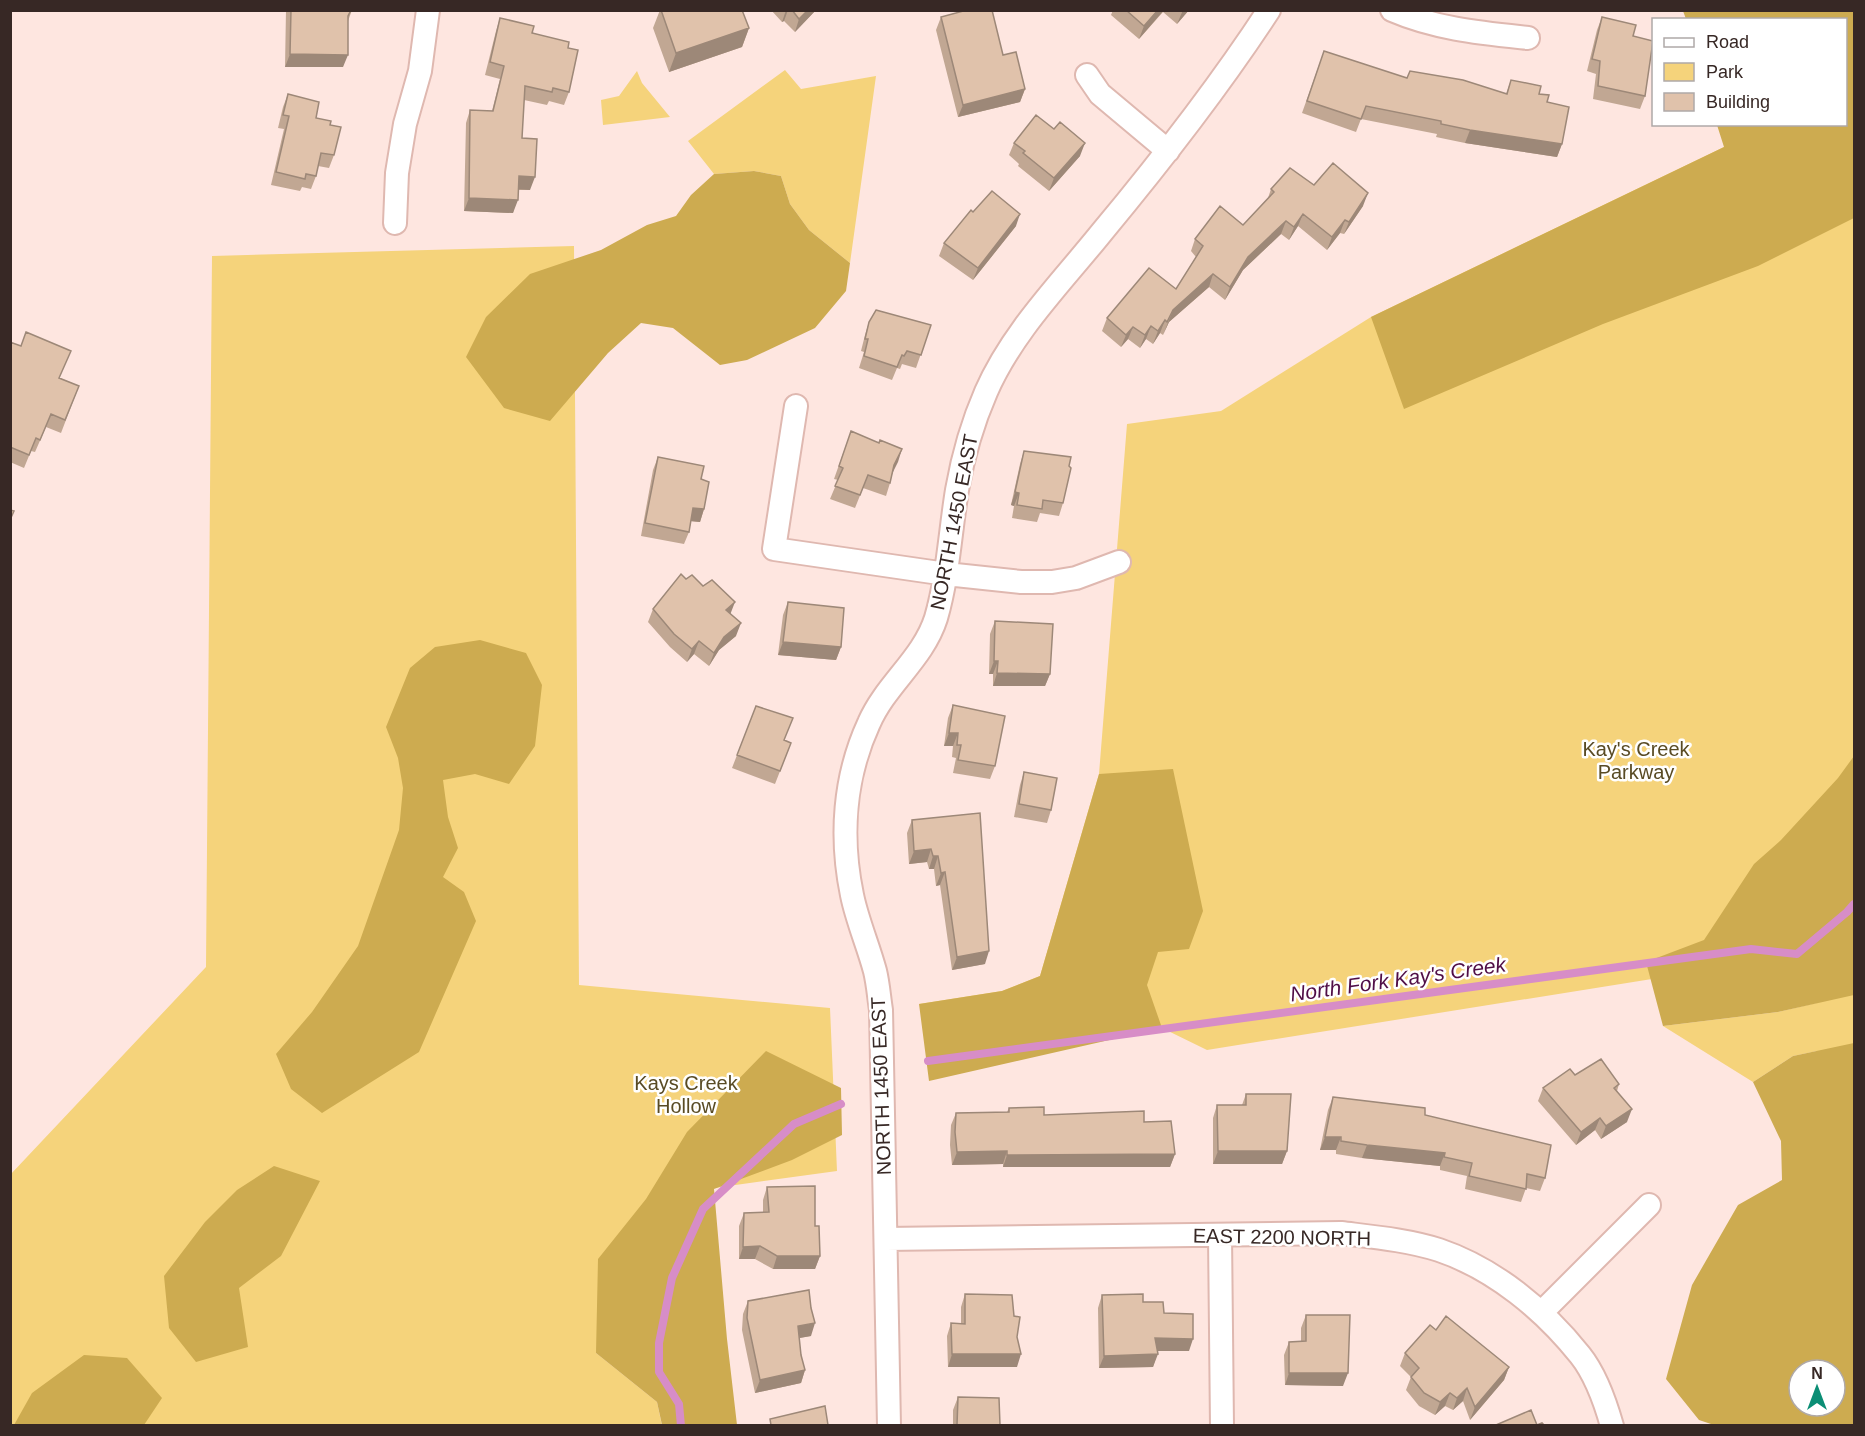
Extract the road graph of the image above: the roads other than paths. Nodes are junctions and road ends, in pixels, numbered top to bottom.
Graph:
1 (428, 10) edge
2 (1269, 10) edge
3 (1392, 10) edge
4 (1528, 38) dead end
5 (1087, 75) dead end
6 (1168, 151) junction
7 (395, 223) dead end
8 (796, 406) dead end
9 (1119, 562) dead end
10 (946, 574) junction
11 (1649, 1205) dead end
12 (1220, 1235) junction
13 (886, 1239) junction
14 (1541, 1313) junction
15 (889, 1425) edge
16 (1222, 1425) edge
17 (1612, 1425) edge

1 - 7 street
2 - 6 street, NORTH 1450 EAST
3 - 4 street
5 - 6 street
6 - 10 street, NORTH 1450 EAST
8 - 10 street
9 - 10 street
10 - 13 street, NORTH 1450 EAST
11 - 14 street
12 - 13 street, EAST 2200 NORTH
12 - 14 street, EAST 2200 NORTH
12 - 16 street
13 - 15 street, NORTH 1450 EAST
14 - 17 street, EAST 2200 NORTH

